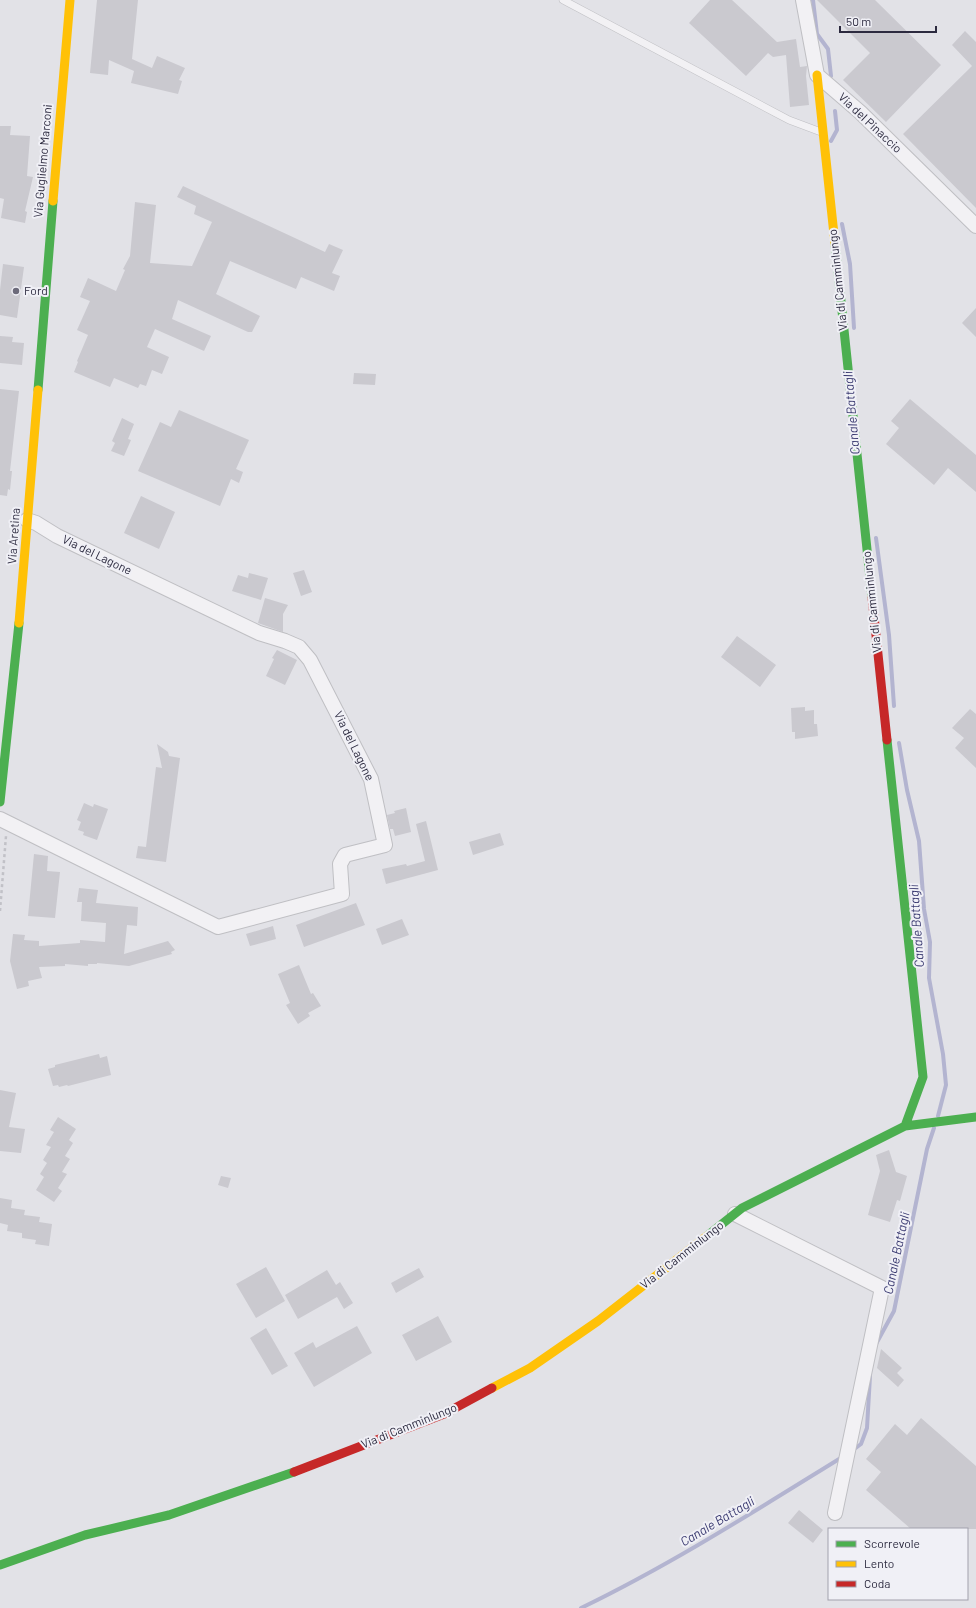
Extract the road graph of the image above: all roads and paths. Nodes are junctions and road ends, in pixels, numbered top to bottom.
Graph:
1 (70, 0) edge
2 (563, 0) edge
3 (803, 0) edge
4 (811, 48) junction
5 (817, 75) junction
6 (823, 133) junction
7 (976, 226) edge
8 (43, 324) joint
9 (27, 520) junction
10 (3, 752) edge
11 (1, 786) edge
12 (0, 802) edge
13 (0, 819) edge
14 (976, 1117) edge
15 (905, 1126) junction
16 (735, 1214) junction
17 (835, 1513) dead end
18 (0, 1565) edge

1 - 8 street, Via Guglielmo Marconi
2 - 6 lane
3 - 4 street
4 - 5 street
4 - 6 lane
5 - 6 street, Via di Camminlungo
5 - 7 street, Via del Pinaccio
6 - 15 street, Via di Camminlungo
8 - 9 street, Via Aretina
9 - 10 street, Via Aretina
9 - 13 street, Via del Lagone
10 - 11 street
11 - 12 street
14 - 15 street, Via di Camminlungo
15 - 16 street, Via di Camminlungo
16 - 17 street, Via di Camminlungo
16 - 18 street, Via di Camminlungo

